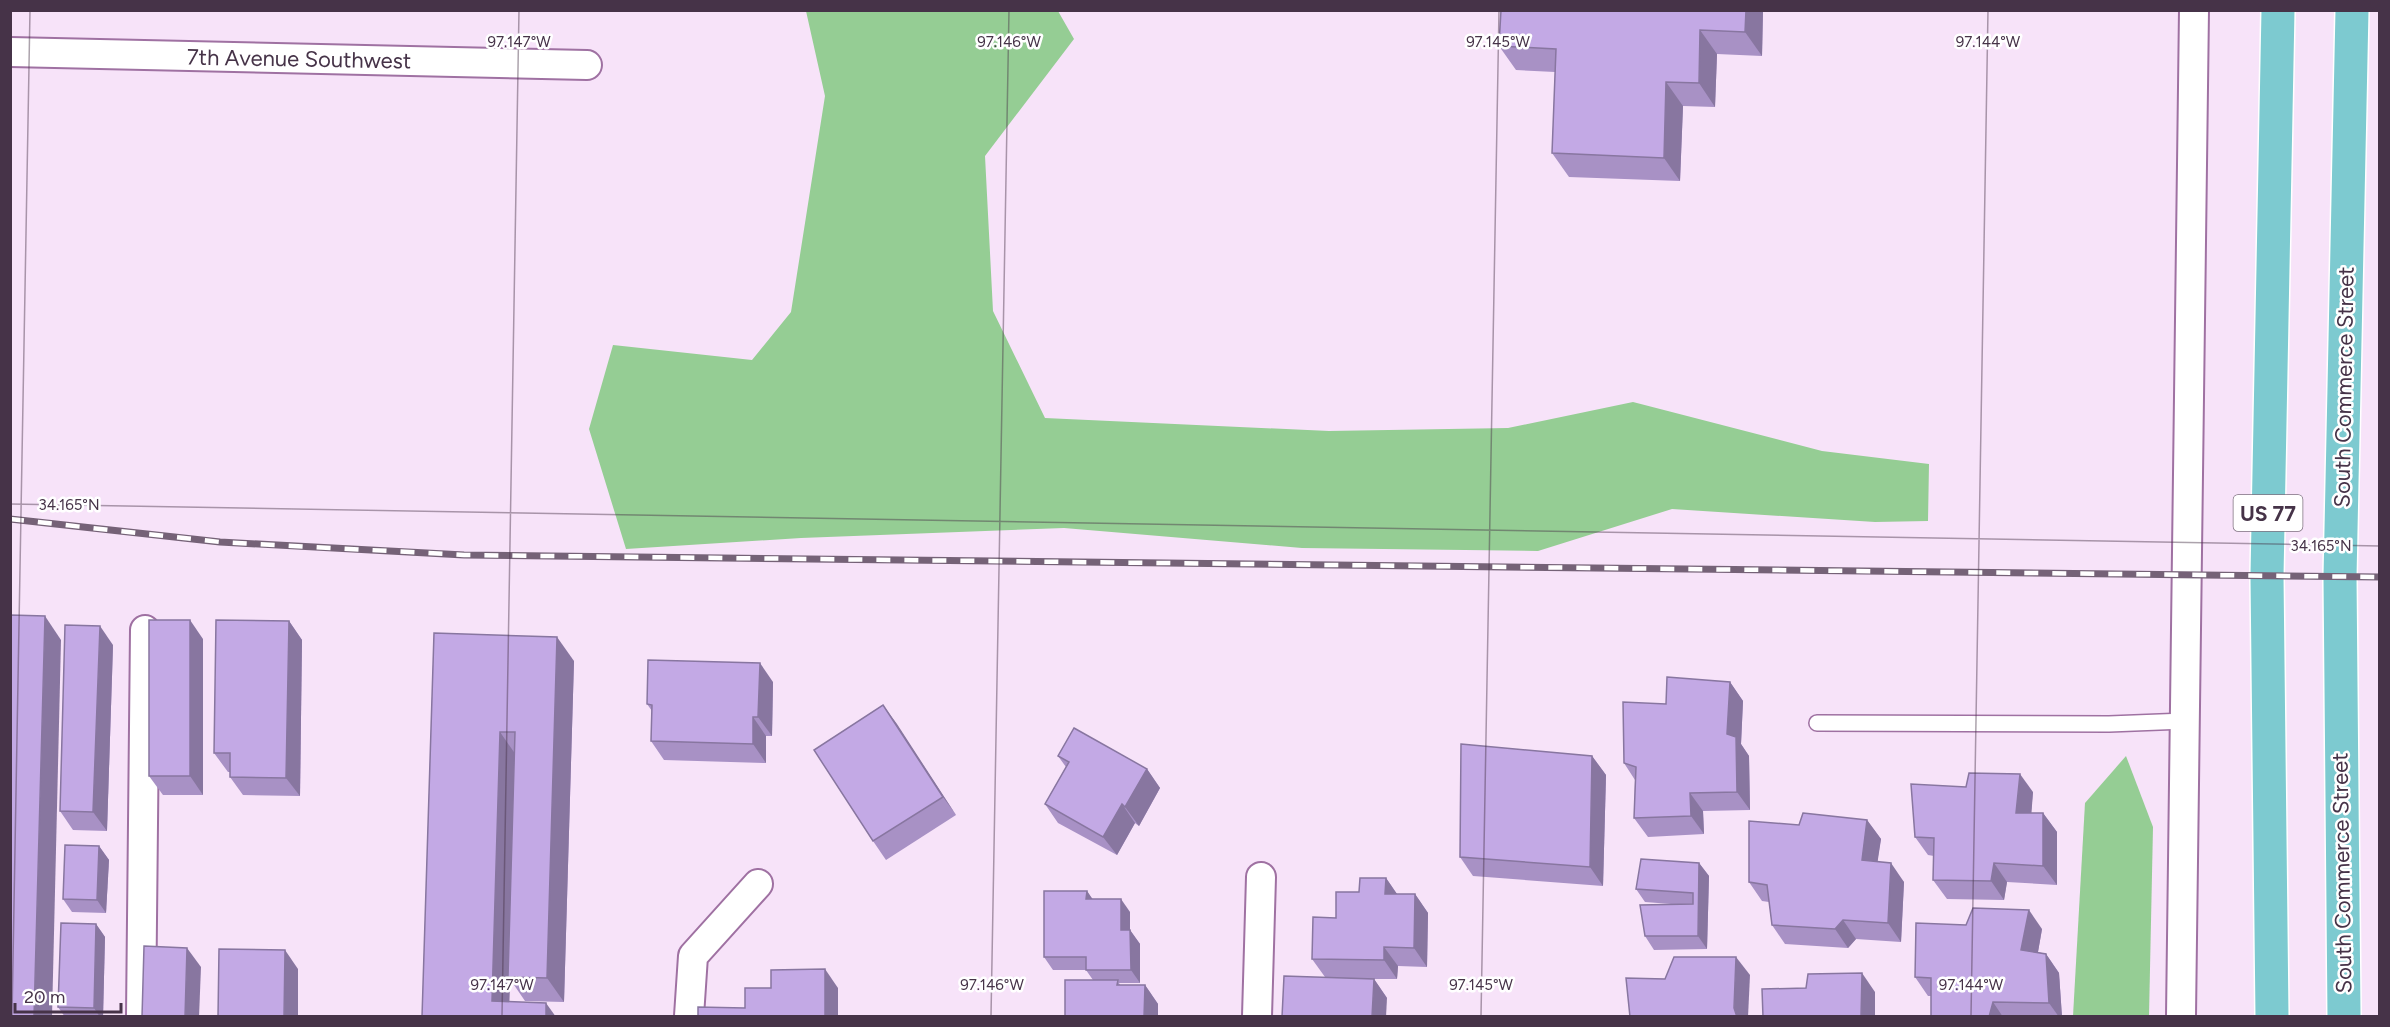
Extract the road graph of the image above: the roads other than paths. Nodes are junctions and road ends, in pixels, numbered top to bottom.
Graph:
1 (2194, 10) edge
2 (2278, 10) edge
3 (2352, 10) edge
4 (10, 52) edge
5 (587, 65) dead end
6 (145, 630) dead end
7 (2185, 721) junction
8 (1817, 723) dead end
9 (1261, 877) dead end
10 (758, 884) dead end
11 (141, 1017) edge
12 (689, 1017) edge
13 (1257, 1017) edge
14 (2181, 1017) edge
15 (2272, 1017) edge
16 (2344, 1017) edge

1 - 7 street
2 - 15 main road, US 77
3 - 16 main road, South Commerce Street
4 - 5 street, 7th Avenue Southwest
6 - 11 street
7 - 8 lane
7 - 14 street
9 - 13 street
10 - 12 street

